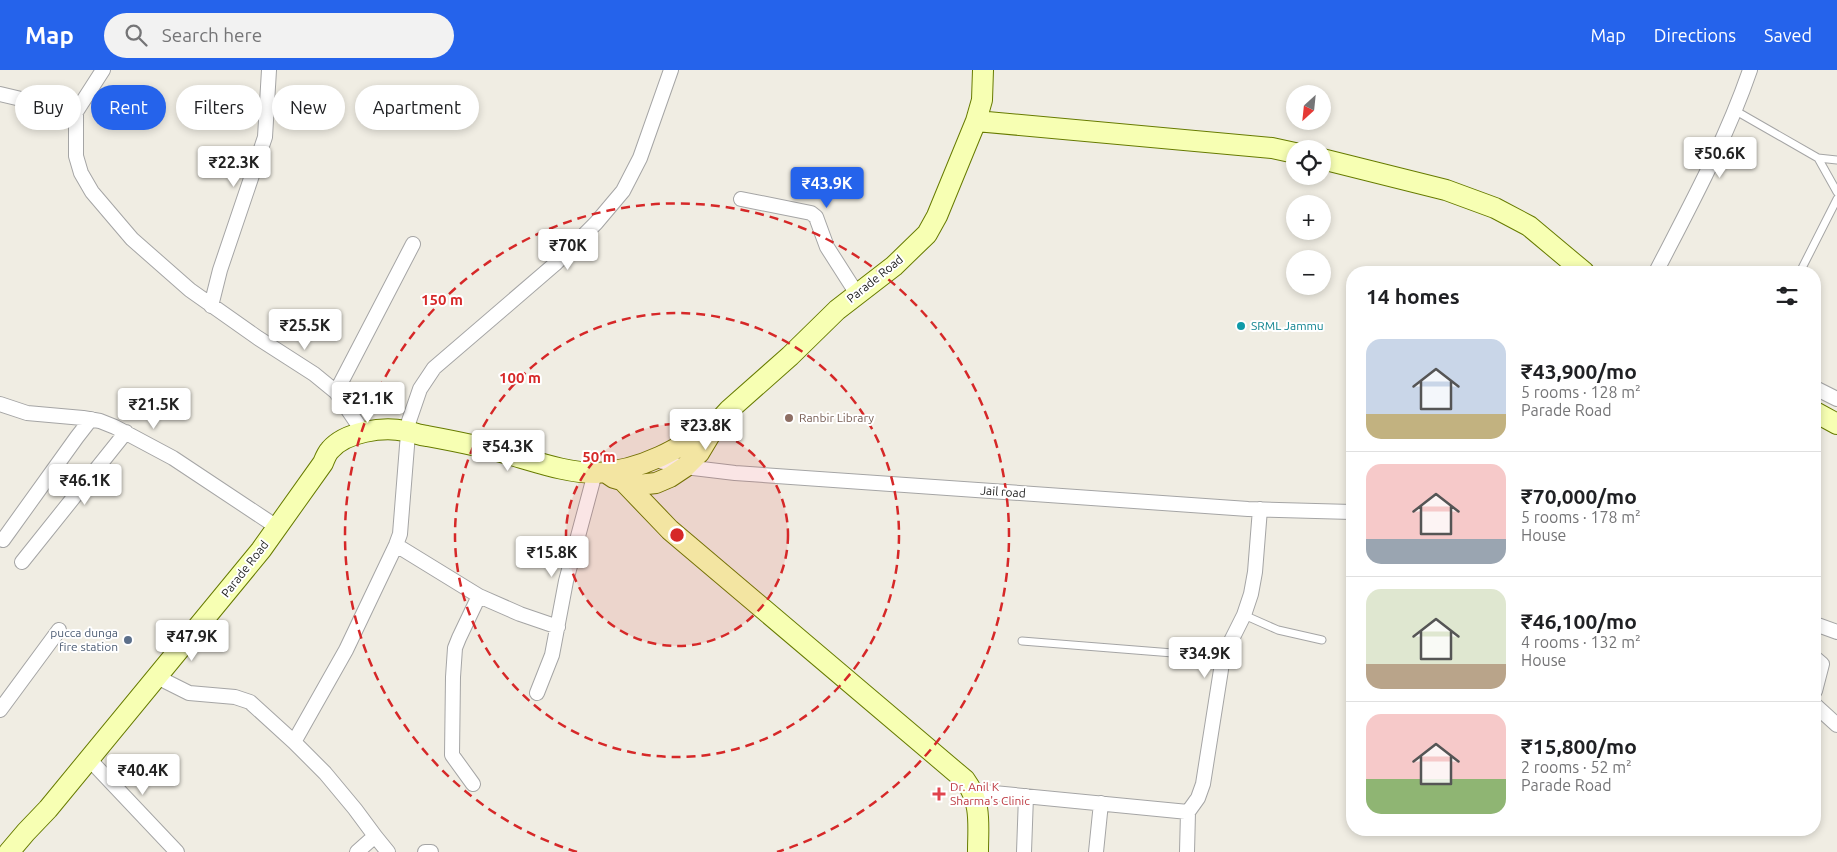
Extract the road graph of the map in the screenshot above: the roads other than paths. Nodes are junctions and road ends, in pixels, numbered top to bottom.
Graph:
1 (103, 70) edge
2 (269, 70) edge
3 (671, 70) edge
4 (983, 70) edge
5 (1750, 70) edge
6 (0, 94) edge
7 (15, 98) edge
8 (81, 104) edge
9 (1736, 111) junction
10 (976, 121) junction
11 (76, 130) edge
12 (1286, 151) edge
13 (1818, 158) junction
14 (1837, 160) edge
15 (1331, 161) edge
16 (1837, 192) edge
17 (741, 199) dead end
18 (1837, 199) edge
19 (413, 244) dead end
20 (1577, 266) edge
21 (1659, 266) edge
22 (1803, 266) edge
23 (857, 294) junction
24 (211, 306) junction
25 (1821, 391) edge
26 (336, 392) junction
27 (1837, 399) edge
28 (0, 404) edge
29 (1821, 415) edge
30 (91, 419) junction
31 (717, 423) junction
32 (1837, 424) edge
33 (126, 432) junction
34 (363, 432) junction
35 (413, 435) junction
36 (655, 460) junction
37 (323, 463) junction
38 (685, 467) junction
39 (600, 472) junction
40 (624, 482) junction
41 (1260, 510) junction
42 (1346, 512) edge
43 (277, 527) junction
44 (3, 540) dead end
45 (396, 545) junction
46 (22, 562) dead end
47 (479, 596) junction
48 (1244, 615) junction
49 (1821, 626) edge
50 (558, 627) junction
51 (59, 630) dead end
52 (1837, 632) edge
53 (1322, 640) dead end
54 (1022, 641) dead end
55 (1223, 658) junction
56 (157, 677) junction
57 (537, 693) dead end
58 (0, 710) edge
59 (1821, 710) edge
60 (1837, 725) edge
61 (294, 742) junction
62 (89, 759) junction
63 (473, 784) dead end
64 (973, 791) junction
65 (1026, 796) junction
66 (1101, 803) junction
67 (1188, 812) junction
68 (26, 832) junction
69 (375, 836) junction
70 (0, 841) edge
71 (9, 852) edge
72 (177, 852) edge
73 (357, 852) edge
74 (388, 852) edge
75 (425, 852) edge
76 (431, 852) edge
77 (978, 852) edge
78 (1024, 852) edge
79 (1096, 852) edge
80 (1187, 852) edge

1 - 8 street
2 - 24 street
3 - 35 street
4 - 10 main road, Parade Road
5 - 9 street
6 - 7 street
9 - 13 lane
9 - 21 street
10 - 12 main road
10 - 23 main road, Parade Road
11 - 24 street
13 - 14 lane
13 - 16 lane
15 - 20 main road
17 - 23 street
18 - 22 lane
19 - 26 street
23 - 31 main road, Parade Road
24 - 26 street
25 - 27 street
26 - 34 street
28 - 30 street
29 - 32 main road
30 - 33 street
30 - 44 street
31 - 36 main road, Parade Road
31 - 38 main road, Parade Road
33 - 43 street
33 - 46 street
34 - 35 main road, Parade Road
34 - 37 main road, Parade Road
35 - 37 main road, Parade Road
35 - 39 main road, Parade Road
35 - 45 street
36 - 38 street, Jail road
36 - 39 main road, Parade Road
37 - 43 main road, Parade Road
38 - 40 main road, Parade Road
38 - 41 street, Jail road
39 - 40 main road, Parade Road
39 - 50 street
40 - 64 main road
41 - 42 street, Jail road
41 - 48 street
43 - 56 main road, Parade Road
45 - 47 street
45 - 61 street
47 - 50 street
47 - 63 street
48 - 53 lane
48 - 55 street
49 - 52 street
50 - 57 street
51 - 58 street
54 - 55 lane
55 - 67 street
56 - 61 street
56 - 62 main road, Parade Road
59 - 60 street
61 - 69 street
62 - 68 main road, Parade Road
62 - 72 street
64 - 65 street
64 - 77 main road
65 - 66 street
65 - 78 street
66 - 67 street
66 - 79 street
67 - 80 street
68 - 70 main road
68 - 71 main road, Parade Road
69 - 73 street
69 - 74 street
75 - 76 street

